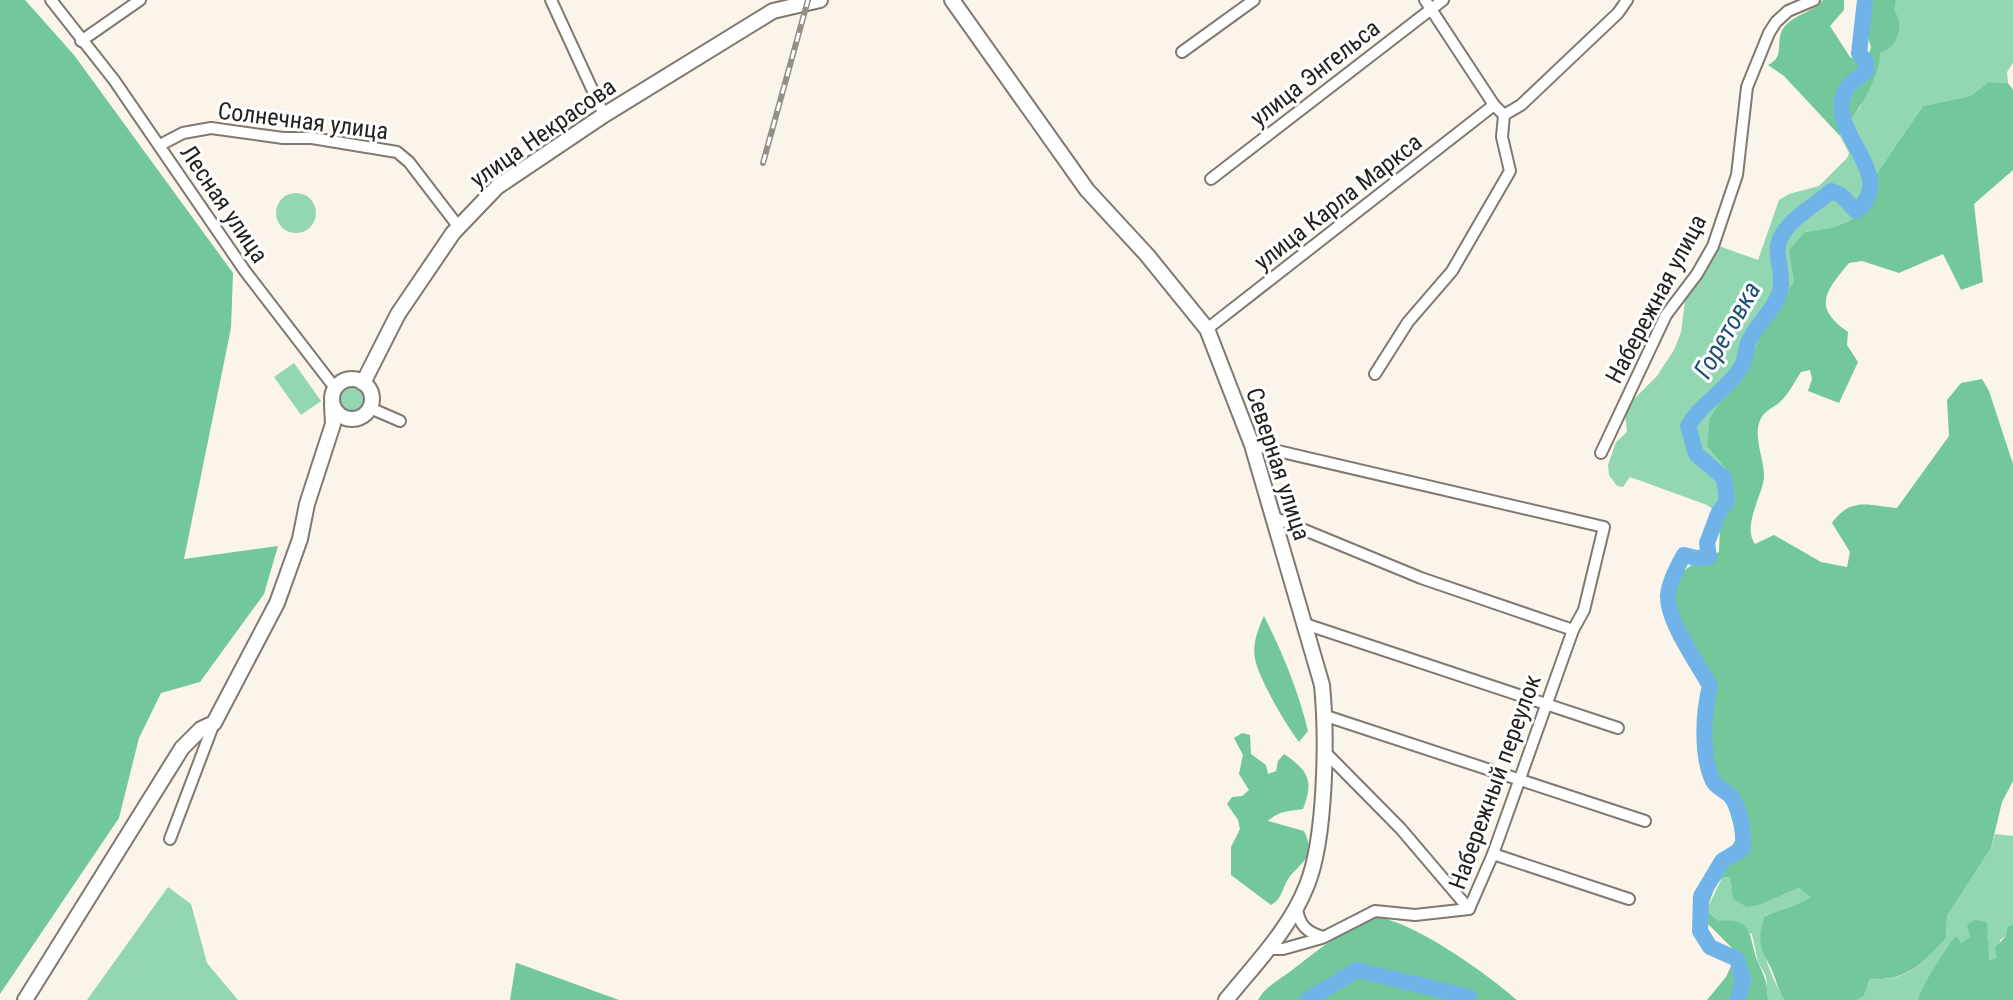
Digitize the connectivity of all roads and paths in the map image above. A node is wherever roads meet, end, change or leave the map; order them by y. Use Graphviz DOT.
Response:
graph roads {
  1 [pos="51,0"];
  2 [pos="140,0"];
  3 [pos="551,0"];
  4 [pos="820,0"];
  5 [pos="952,0"];
  6 [pos="1254,0"];
  7 [pos="1443,0"];
  8 [pos="1627,0"];
  9 [pos="1781,0"];
  10 [pos="1814,0"];
  11 [pos="1429,4"];
  12 [pos="1788,11"];
  13 [pos="81,41"];
  14 [pos="1182,52"];
  15 [pos="1494,105"];
  16 [pos="604,115"];
  17 [pos="1504,115"];
  18 [pos="160,145"];
  19 [pos="1211,179"];
  20 [pos="458,226"];
  21 [pos="1207,329"];
  22 [pos="1375,374"];
  23 [pos="363,383"];
  24 [pos="335,388"];
  25 [pos="332,405"];
  26 [pos="370,408"];
  27 [pos="350,419"];
  28 [pos="400,421"];
  29 [pos="327,442"];
  30 [pos="1252,445"];
  31 [pos="1601,453"];
  32 [pos="1273,517"];
  33 [pos="1305,624"];
  34 [pos="1573,630"];
  35 [pos="1544,704"];
  36 [pos="1326,716"];
  37 [pos="214,723"];
  38 [pos="1618,728"];
  39 [pos="1325,752"];
  40 [pos="1520,780"];
  41 [pos="1645,821"];
  42 [pos="170,839"];
  43 [pos="1493,854"];
  44 [pos="1629,899"];
  45 [pos="1297,906"];
  46 [pos="1469,909"];
  47 [pos="1324,937"];
  48 [pos="1269,949"];
  49 [pos="25,1000"];
  50 [pos="1226,1000"];
  1 -- 13 [label="street, Лесная улица"];
  2 -- 13 [label="street"];
  3 -- 16 [label="street"];
  4 -- 16 [label="street, улица Некрасова"];
  5 -- 21 [label="street, Северная улица"];
  6 -- 14 [label="street"];
  7 -- 11 [label="street, улица Энгельса"];
  8 -- 17 [label="street"];
  9 -- 12 [label="street"];
  10 -- 12 [label="street"];
  11 -- 15 [label="street"];
  11 -- 19 [label="street, улица Энгельса"];
  12 -- 31 [label="street, Набережная улица"];
  13 -- 18 [label="street, Лесная улица"];
  15 -- 17 [label="street"];
  15 -- 21 [label="street, улица Карла Маркса"];
  16 -- 20 [label="street, улица Некрасова"];
  17 -- 22 [label="street"];
  18 -- 20 [label="street, Солнечная улица"];
  18 -- 24 [label="street, Лесная улица"];
  20 -- 23 [label="street, улица Некрасова"];
  21 -- 30 [label="street, Северная улица"];
  23 -- 24 [label="street"];
  23 -- 26 [label="street"];
  24 -- 25 [label="street"];
  25 -- 27 [label="street"];
  25 -- 29 [label="street"];
  26 -- 27 [label="street"];
  26 -- 28 [label="street"];
  27 -- 29 [label="street"];
  29 -- 37 [label="street"];
  30 -- 32 [label="street, Северная улица"];
  30 -- 34 [label="street, Набережный переулок"];
  32 -- 33 [label="street, Северная улица"];
  32 -- 34 [label="street"];
  33 -- 35 [label="street"];
  33 -- 36 [label="street, Северная улица"];
  34 -- 35 [label="street, Набережный переулок"];
  35 -- 38 [label="street"];
  35 -- 40 [label="street, Набережный переулок"];
  36 -- 39 [label="street, Северная улица"];
  36 -- 40 [label="street"];
  37 -- 42 [label="street"];
  37 -- 49 [label="street"];
  39 -- 45 [label="street, Северная улица"];
  39 -- 46 [label="street"];
  40 -- 41 [label="street"];
  40 -- 43 [label="street, Набережный переулок"];
  43 -- 44 [label="street"];
  43 -- 46 [label="street, Набережный переулок"];
  45 -- 47 [label="street"];
  45 -- 48 [label="street, Северная улица"];
  46 -- 47 [label="street, Набережный переулок"];
  47 -- 48 [label="street, Набережный переулок"];
  48 -- 50 [label="street, Северная улица"];
}
